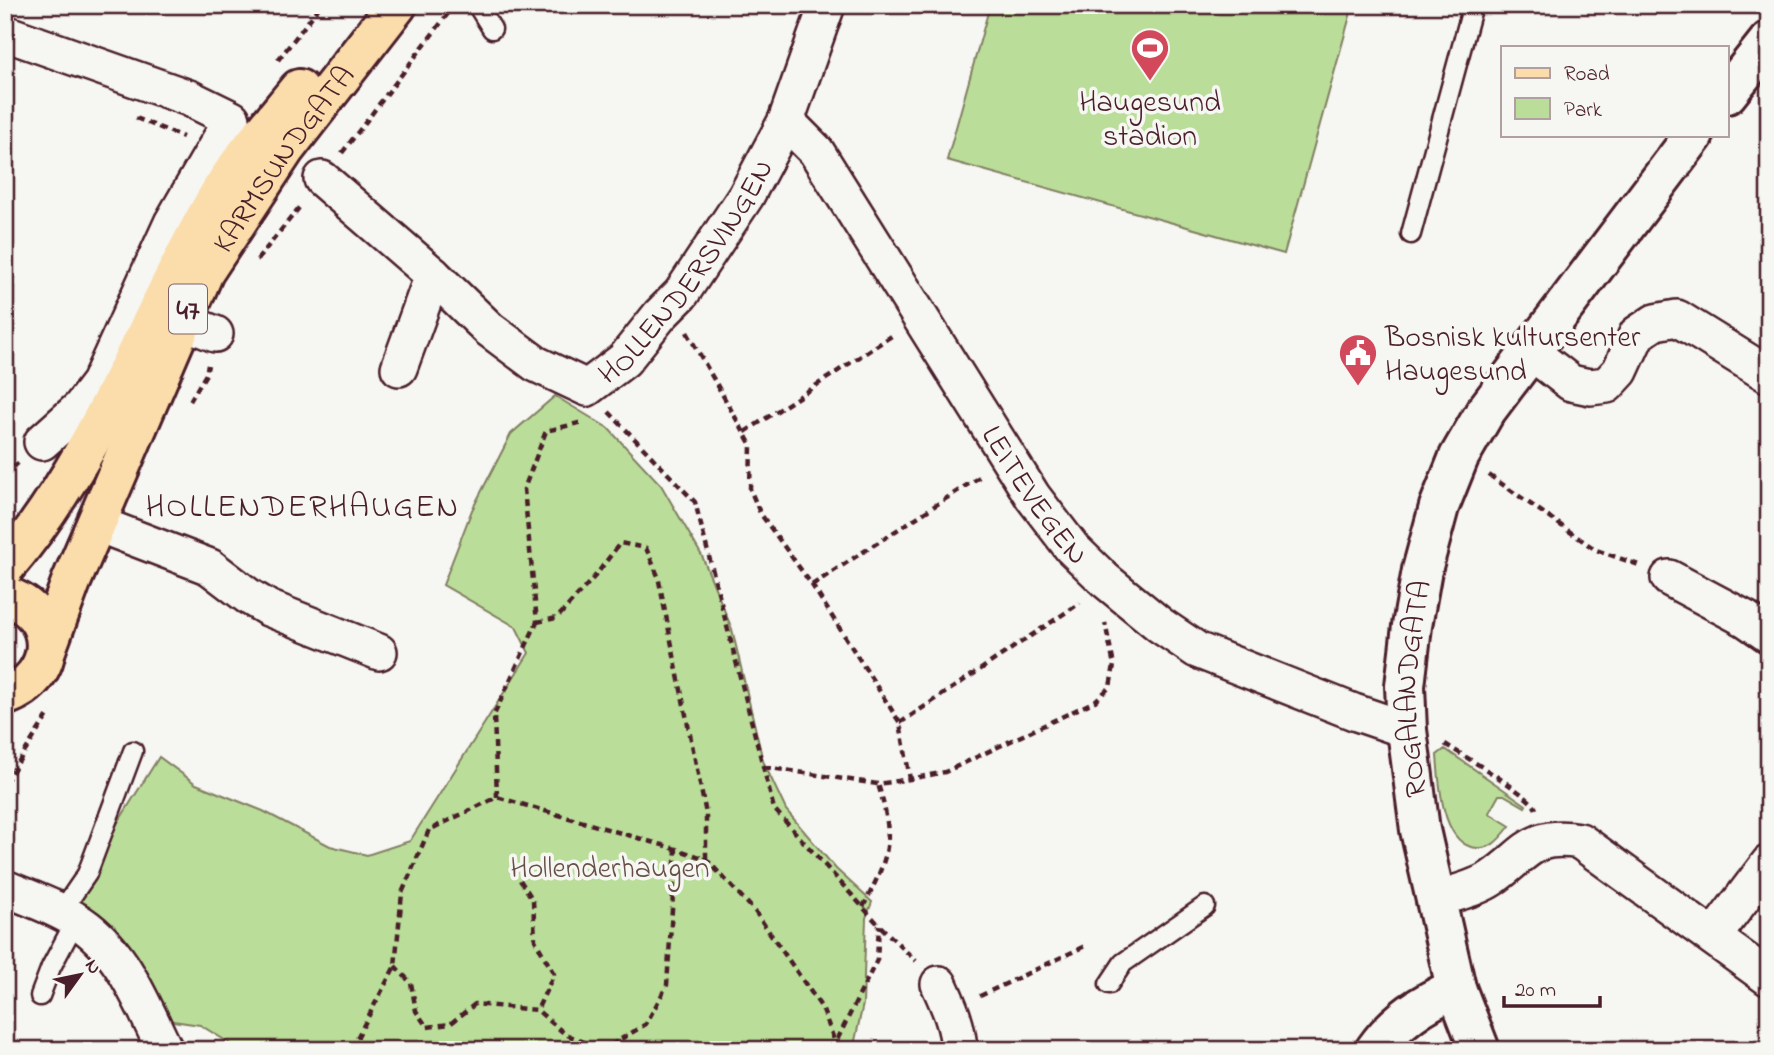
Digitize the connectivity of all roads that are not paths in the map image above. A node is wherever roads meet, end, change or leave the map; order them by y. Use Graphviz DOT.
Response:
graph roads {
  1 [pos="365,5"];
  2 [pos="397,5"];
  3 [pos="477,5"];
  4 [pos="827,5"];
  5 [pos="1473,5"];
  6 [pos="492,29"];
  7 [pos="5,33"];
  8 [pos="1769,41"];
  9 [pos="1728,93"];
  10 [pos="786,121"];
  11 [pos="1693,136"];
  12 [pos="322,179"];
  13 [pos="1411,234"];
  14 [pos="433,275"];
  15 [pos="185,322"];
  16 [pos="1531,352"];
  17 [pos="399,368"];
  18 [pos="1769,375"];
  19 [pos="43,442"];
  20 [pos="116,531"];
  21 [pos="5,567"];
  22 [pos="1669,579"];
  23 [pos="5,596"];
  24 [pos="1769,635"];
  25 [pos="379,652"];
  26 [pos="29,675"];
  27 [pos="5,724"];
  28 [pos="1423,735"];
  29 [pos="134,751"];
  30 [pos="1769,863"];
  31 [pos="5,888"];
  32 [pos="1435,900"];
  33 [pos="1205,906"];
  34 [pos="69,916"];
  35 [pos="1713,937"];
  36 [pos="1769,978"];
  37 [pos="1110,984"];
  38 [pos="1456,988"];
  39 [pos="40,996"];
  40 [pos="945,997"];
  41 [pos="165,1050"];
  42 [pos="959,1050"];
  43 [pos="1376,1050"];
  44 [pos="1480,1050"];
  1 -- 15 [label="main road, KARMSUNDGATA / 47"];
  2 -- 15 [label="main road, KARMSUNDGATA / 47"];
  3 -- 6 [label="lane"];
  4 -- 10 [label="street, HOLLENDERSVINGEN"];
  5 -- 13 [label="lane"];
  7 -- 19 [label="street, KARMSUNDGATA"];
  8 -- 9 [label="street"];
  10 -- 14 [label="street, HOLLENDERSVINGEN"];
  10 -- 28 [label="street, LEITEVEGEN"];
  11 -- 16 [label="street, ROGALANDGATA"];
  12 -- 14 [label="street, HOLLENDERSVINGEN"];
  14 -- 17 [label="street"];
  15 -- 21 [label="main road, KARMSUNDGATA / 47"];
  15 -- 26 [label="main road, KARMSUNDGATA / 47"];
  16 -- 18 [label="street"];
  16 -- 28 [label="street, ROGALANDGATA"];
  20 -- 25 [label="street"];
  22 -- 24 [label="street"];
  23 -- 26 [label="main road"];
  26 -- 27 [label="main road, KARMSUNDGATA / 47"];
  28 -- 32 [label="street, ROGALANDGATA"];
  29 -- 34 [label="lane"];
  30 -- 35 [label="street"];
  31 -- 34 [label="street"];
  32 -- 35 [label="street"];
  32 -- 38 [label="street, ROGALANDGATA"];
  33 -- 37 [label="lane"];
  34 -- 39 [label="lane"];
  34 -- 41 [label="street"];
  35 -- 36 [label="street"];
  38 -- 43 [label="street"];
  38 -- 44 [label="street, ROGALANDGATA"];
  40 -- 42 [label="street"];
}
